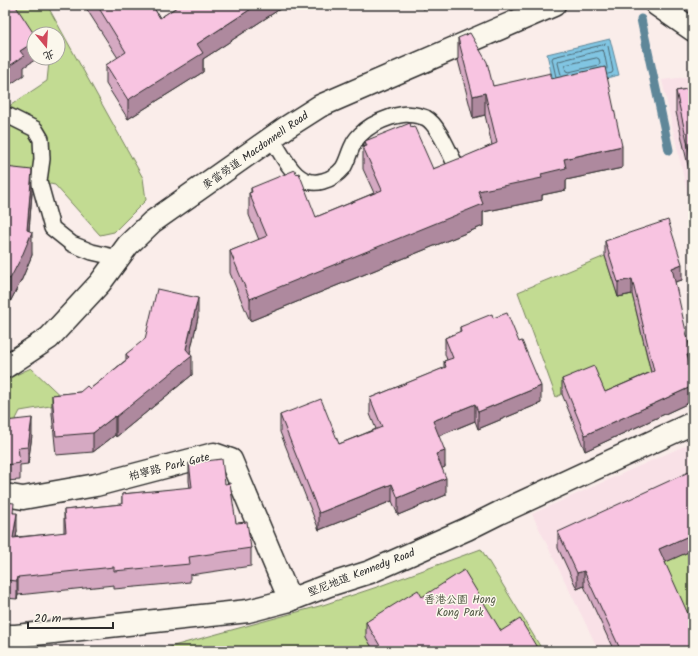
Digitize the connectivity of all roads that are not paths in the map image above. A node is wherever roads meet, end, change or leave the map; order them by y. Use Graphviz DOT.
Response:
graph roads {
  1 [pos="554,5"];
  2 [pos="657,5"];
  3 [pos="693,30"];
  4 [pos="5,118"];
  5 [pos="272,139"];
  6 [pos="459,172"];
  7 [pos="118,258"];
  8 [pos="5,367"];
  9 [pos="693,423"];
  10 [pos="5,495"];
  11 [pos="290,600"];
  12 [pos="5,636"];
  1 -- 5 [label="street, 麥當勞道 Macdonnell Road"];
  2 -- 3 [label="street"];
  4 -- 7 [label="lane"];
  5 -- 6 [label="lane"];
  5 -- 7 [label="street, 麥當勞道 Macdonnell Road"];
  7 -- 8 [label="street, 麥當勞道 Macdonnell Road"];
  9 -- 11 [label="street, 堅尼地道 Kennedy Road"];
  10 -- 11 [label="street, 柏寧路 Park Gate"];
  11 -- 12 [label="street, 堅尼地道 Kennedy Road"];
}
